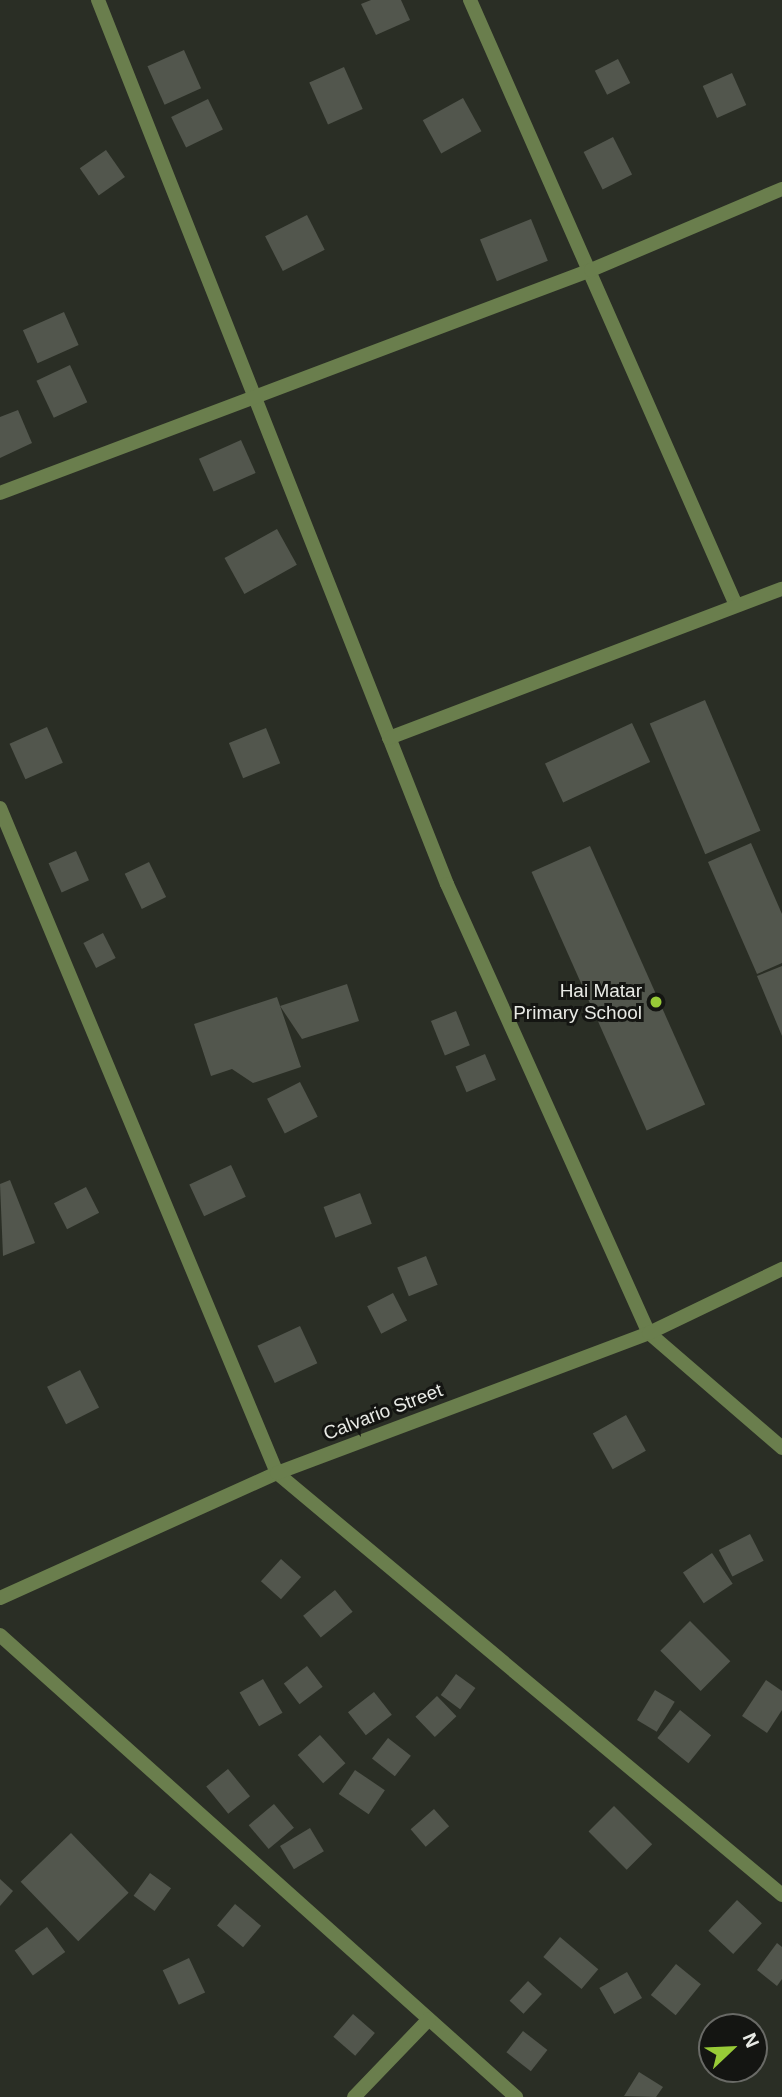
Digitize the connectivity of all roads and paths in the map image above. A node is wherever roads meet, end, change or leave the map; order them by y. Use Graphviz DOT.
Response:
graph roads {
  1 [pos="98,0"];
  2 [pos="470,0"];
  3 [pos="782,189"];
  4 [pos="591,270"];
  5 [pos="255,400"];
  6 [pos="0,493"];
  7 [pos="782,589"];
  8 [pos="736,605"];
  9 [pos="389,738"];
  10 [pos="0,808"];
  11 [pos="782,1269"];
  12 [pos="649,1333"];
  13 [pos="782,1448"];
  14 [pos="277,1473"];
  15 [pos="0,1598"];
  16 [pos="0,1635"];
  17 [pos="782,1895"];
  18 [pos="429,2019"];
  19 [pos="354,2097"];
  20 [pos="516,2097"];
  1 -- 5 [label="street"];
  2 -- 4 [label="street"];
  3 -- 4 [label="street"];
  4 -- 5 [label="street"];
  4 -- 8 [label="street"];
  5 -- 6 [label="street"];
  5 -- 9 [label="street"];
  7 -- 8 [label="street"];
  8 -- 9 [label="street"];
  9 -- 12 [label="street"];
  10 -- 14 [label="street"];
  11 -- 12 [label="street, Calvario Street"];
  12 -- 13 [label="street"];
  12 -- 14 [label="street, Calvario Street"];
  14 -- 15 [label="street, Calvario Street"];
  14 -- 17 [label="street"];
  16 -- 18 [label="street"];
  18 -- 19 [label="street"];
  18 -- 20 [label="street"];
}
